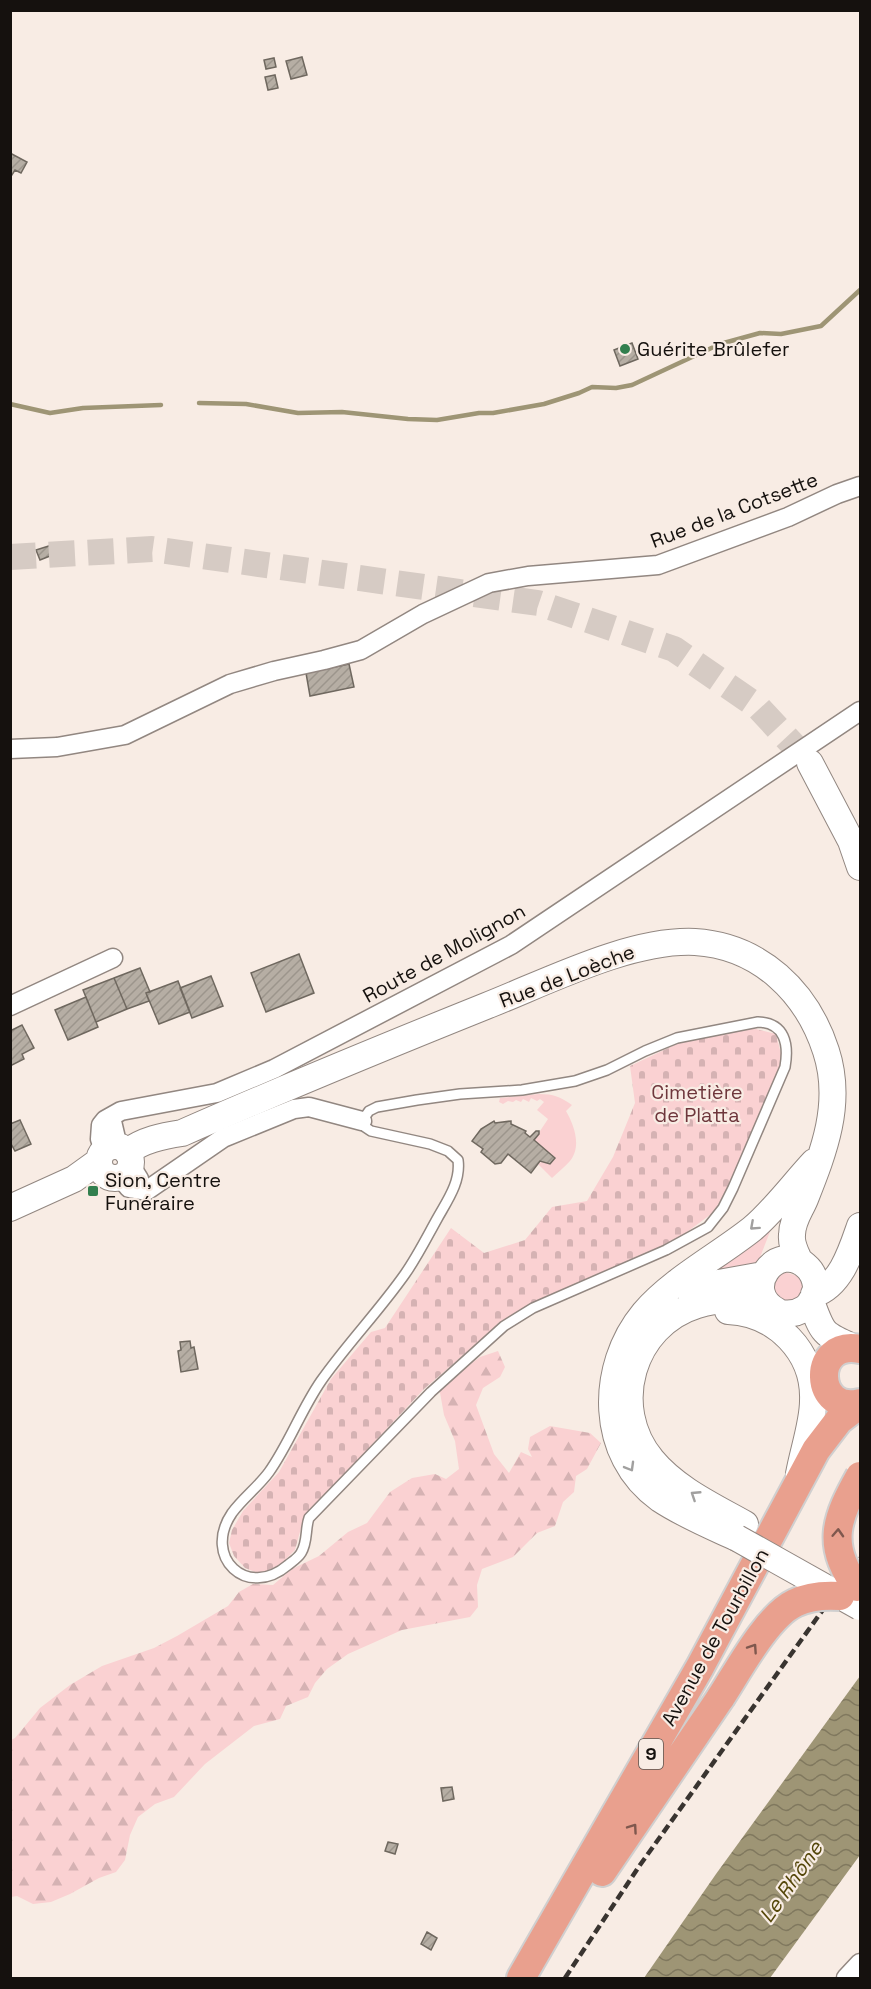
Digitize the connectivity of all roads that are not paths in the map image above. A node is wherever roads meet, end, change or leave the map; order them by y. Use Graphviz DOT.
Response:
graph roads {
  1 [pos="861,486"];
  2 [pos="861,711"];
  3 [pos="10,748"];
  4 [pos="810,763"];
  5 [pos="861,867"];
  6 [pos="113,958"];
  7 [pos="10,1006"];
  8 [pos="362,1120"];
  9 [pos="822,1153"];
  10 [pos="119,1164"];
  11 [pos="811,1183"];
  12 [pos="10,1208"];
  13 [pos="861,1225"];
  14 [pos="803,1263"];
  15 [pos="765,1273"];
  16 [pos="813,1298"];
  17 [pos="773,1307"];
  18 [pos="644,1314"];
  19 [pos="854,1345"];
  20 [pos="644,1346"];
  21 [pos="824,1379"];
  22 [pos="861,1403"];
  23 [pos="816,1450"];
  24 [pos="861,1476"];
  25 [pos="797,1488"];
  26 [pos="741,1531"];
  27 [pos="855,1595"];
  28 [pos="861,1963"];
  29 [pos="521,1978"];
  30 [pos="526,1978"];
  31 [pos="846,1978"];
  1 -- 3 [label="street, Rue de la Cotsette"];
  2 -- 10 [label="street, Route de Molignon"];
  4 -- 5 [label="street"];
  6 -- 7 [label="street"];
  8 -- 8 [label="lane"];
  8 -- 10 [label="street"];
  9 -- 10 [label="street, Rue de Loèche"];
  9 -- 11 [label="street, Rue de Loèche"];
  9 -- 18 [label="street, one-way"];
  10 -- 12 [label="street, Rue de Loèche"];
  11 -- 14 [label="street, Rue de Loèche"];
  11 -- 15 [label="street, Rue de Loèche"];
  13 -- 14 [label="street"];
  13 -- 16 [label="street"];
  14 -- 15 [label="street"];
  14 -- 16 [label="street"];
  15 -- 17 [label="street"];
  15 -- 18 [label="street"];
  16 -- 17 [label="street"];
  16 -- 19 [label="street"];
  17 -- 20 [label="street"];
  17 -- 21 [label="street"];
  18 -- 26 [label="street, one-way"];
  19 -- 21 [label="main road"];
  20 -- 25 [label="street"];
  26 -- 20 [label="street, one-way"];
  21 -- 22 [label="main road"];
  21 -- 23 [label="main road, Avenue de Tourbillon / 9"];
  22 -- 23 [label="main road, Avenue de Tourbillon / 9"];
  23 -- 25 [label="main road, Avenue de Tourbillon / 9"];
  27 -- 24 [label="main road, one-way, bridge"];
  25 -- 29 [label="main road, Avenue de Tourbillon / 9"];
  26 -- 27 [label="street, bridge"];
  30 -- 27 [label="main road, one-way, bridge"];
  28 -- 31 [label="street"];
}
